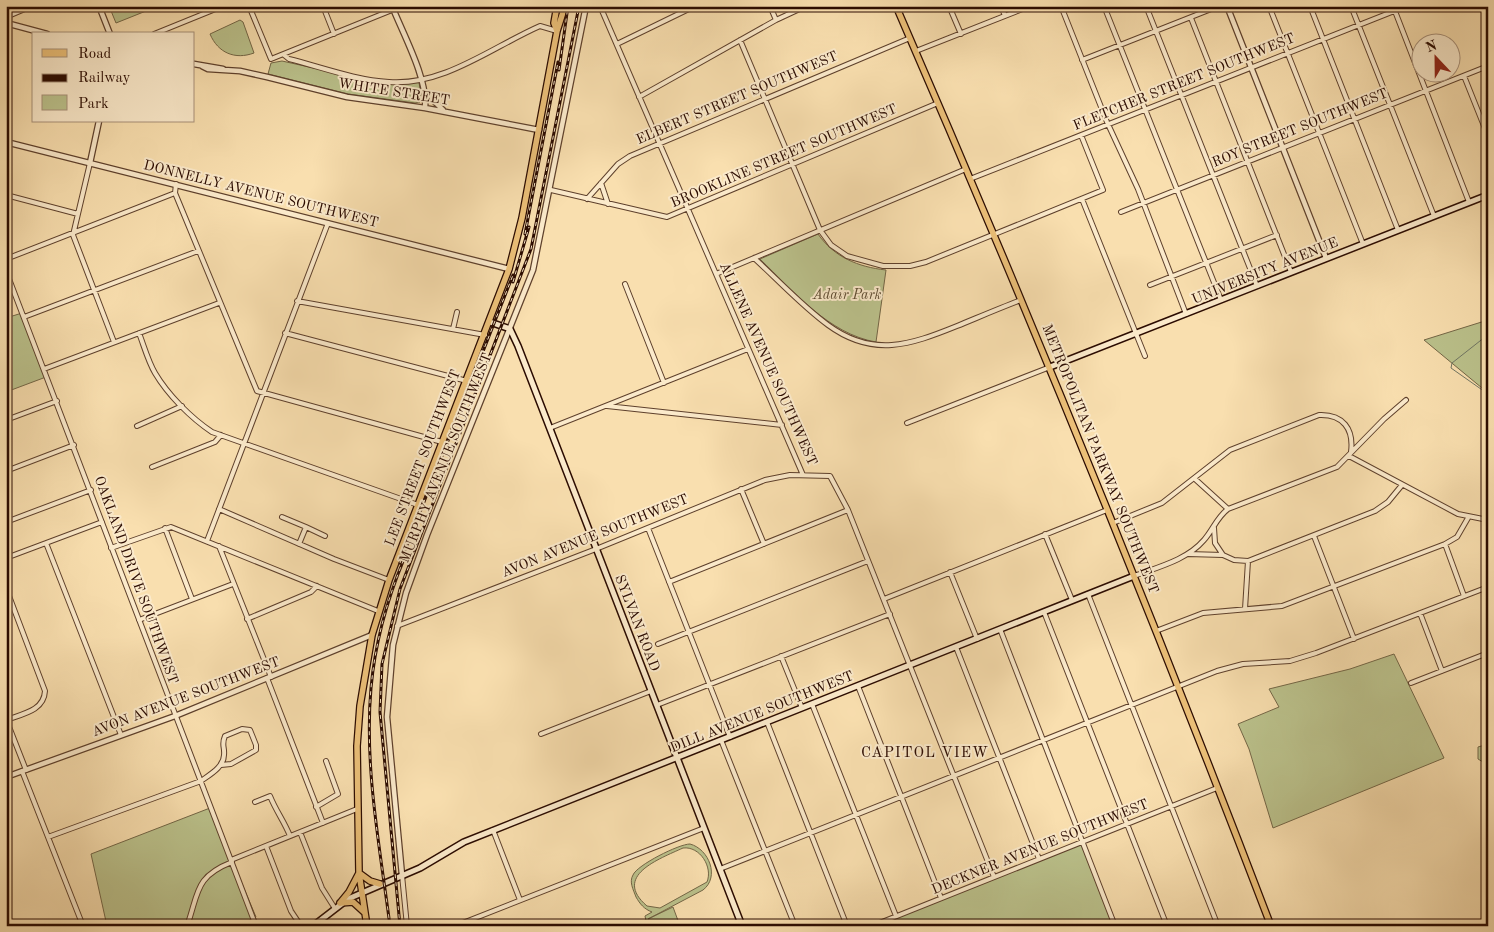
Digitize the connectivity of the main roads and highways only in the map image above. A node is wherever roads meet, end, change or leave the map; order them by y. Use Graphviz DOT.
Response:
graph roads {
  1 [pos="557,6"];
  2 [pos="565,6"];
  3 [pos="896,6"];
  4 [pos="557,31"];
  5 [pos="1488,195"];
  6 [pos="490,322"];
  7 [pos="1050,367"];
  8 [pos="1134,576"];
  9 [pos="677,758"];
  10 [pos="359,872"];
  11 [pos="380,884"];
  12 [pos="362,892"];
  13 [pos="340,903"];
  14 [pos="366,917"];
  15 [pos="313,926"];
  16 [pos="367,926"];
  17 [pos="742,926"];
  18 [pos="1271,926"];
  1 -- 4 [label="main road"];
  2 -- 4 [label="main road, LEE STREET SOUTHWEST"];
  3 -- 7 [label="main road, METROPOLITAN PARKWAY SOUTHWEST"];
  4 -- 6 [label="main road, LEE STREET SOUTHWEST"];
  5 -- 7 [label="main road, UNIVERSITY AVENUE"];
  6 -- 9 [label="main road, SYLVAN ROAD"];
  6 -- 10 [label="main road, LEE STREET SOUTHWEST"];
  7 -- 8 [label="main road, METROPOLITAN PARKWAY SOUTHWEST"];
  8 -- 9 [label="main road, DILL AVENUE SOUTHWEST"];
  8 -- 18 [label="main road, METROPOLITAN PARKWAY SOUTHWEST"];
  9 -- 11 [label="main road, DILL AVENUE SOUTHWEST"];
  9 -- 17 [label="main road, SYLVAN ROAD"];
  10 -- 11 [label="main road"];
  10 -- 12 [label="main road, LEE STREET SOUTHWEST"];
  10 -- 13 [label="main road"];
  11 -- 12 [label="main road, DILL AVENUE SOUTHWEST"];
  12 -- 13 [label="main road, DILL AVENUE SOUTHWEST"];
  12 -- 14 [label="main road, LEE STREET SOUTHWEST"];
  13 -- 14 [label="main road"];
  13 -- 15 [label="main road, DILL AVENUE SOUTHWEST"];
  14 -- 16 [label="main road, LEE STREET SOUTHWEST"];
}
